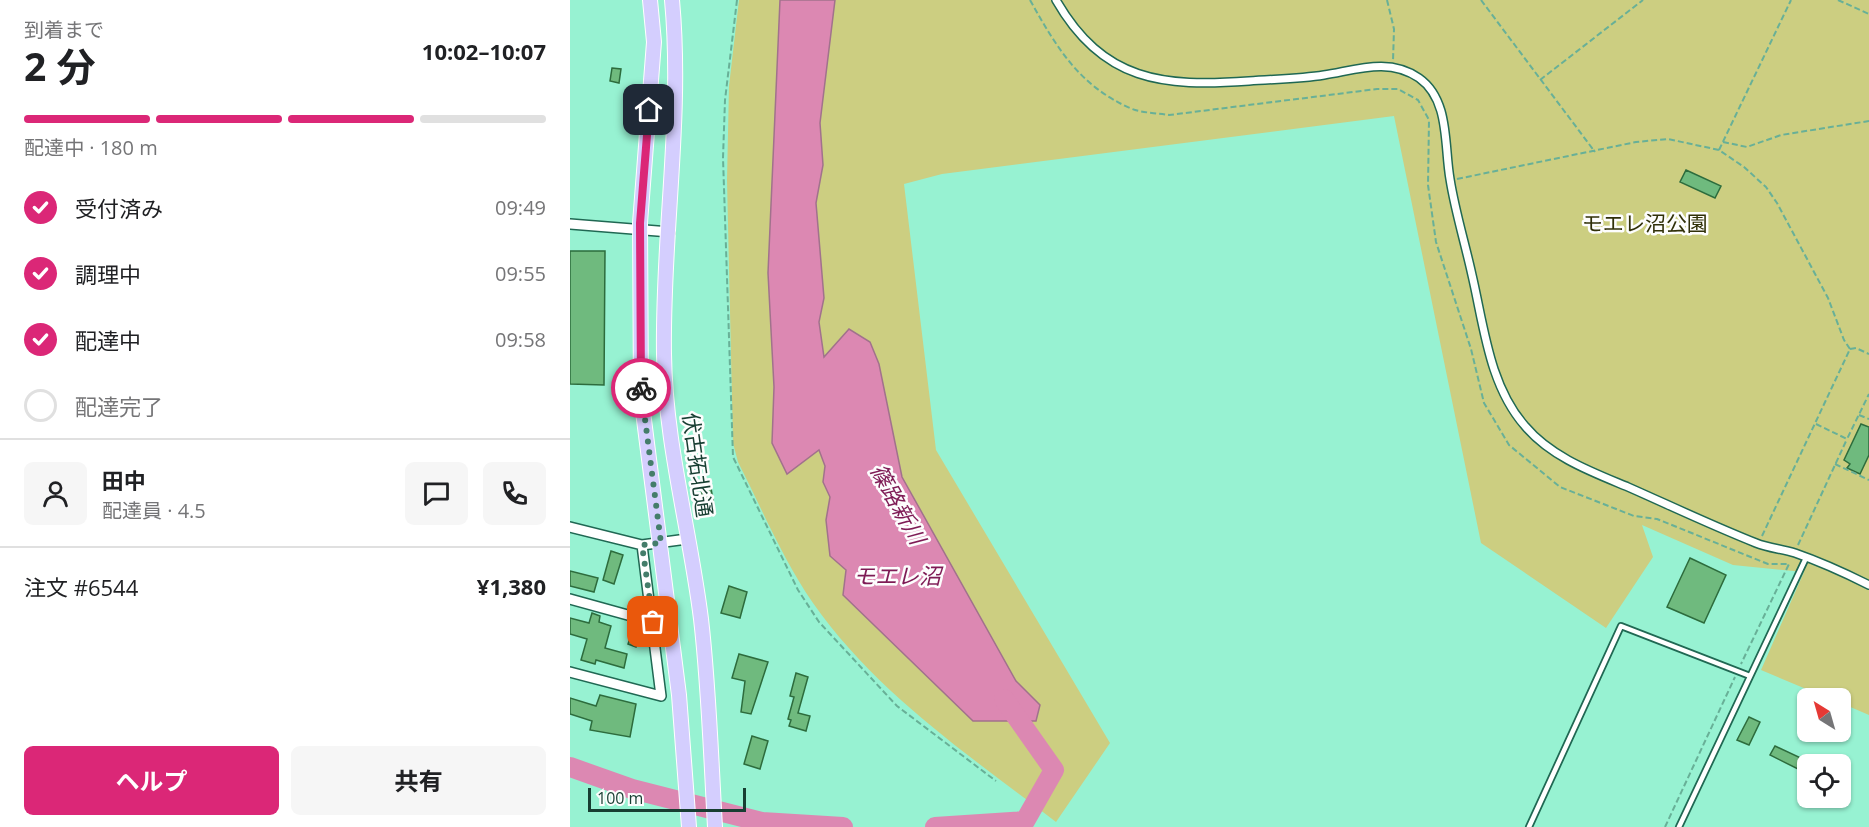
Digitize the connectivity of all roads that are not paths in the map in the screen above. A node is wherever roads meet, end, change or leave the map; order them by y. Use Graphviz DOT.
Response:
graph roads {
  1 [pos="650,0"];
  2 [pos="672,0"];
  3 [pos="1056,0"];
  4 [pos="570,224"];
  5 [pos="641,230"];
  6 [pos="669,232"];
  7 [pos="570,527"];
  8 [pos="687,539"];
  9 [pos="661,543"];
  10 [pos="642,545"];
  11 [pos="1806,558"];
  12 [pos="1869,585"];
  13 [pos="570,599"];
  14 [pos="653,622"];
  15 [pos="570,672"];
  16 [pos="1750,676"];
  17 [pos="689,827"];
  18 [pos="715,827"];
  19 [pos="1528,827"];
  20 [pos="1679,827"];
  1 -- 5 [label="main road"];
  2 -- 6 [label="main road, 伏古拓北通"];
  3 -- 11 [label="street"];
  4 -- 5 [label="street"];
  5 -- 6 [label="street"];
  5 -- 9 [label="main road"];
  6 -- 8 [label="main road, 伏古拓北通"];
  7 -- 10 [label="street"];
  8 -- 9 [label="street"];
  8 -- 18 [label="main road, 伏古拓北通"];
  9 -- 10 [label="street"];
  9 -- 17 [label="main road"];
  10 -- 14 [label="street"];
  11 -- 12 [label="street"];
  11 -- 16 [label="lane"];
  13 -- 14 [label="street"];
  14 -- 15 [label="street"];
  16 -- 19 [label="lane"];
  16 -- 20 [label="lane"];
}
